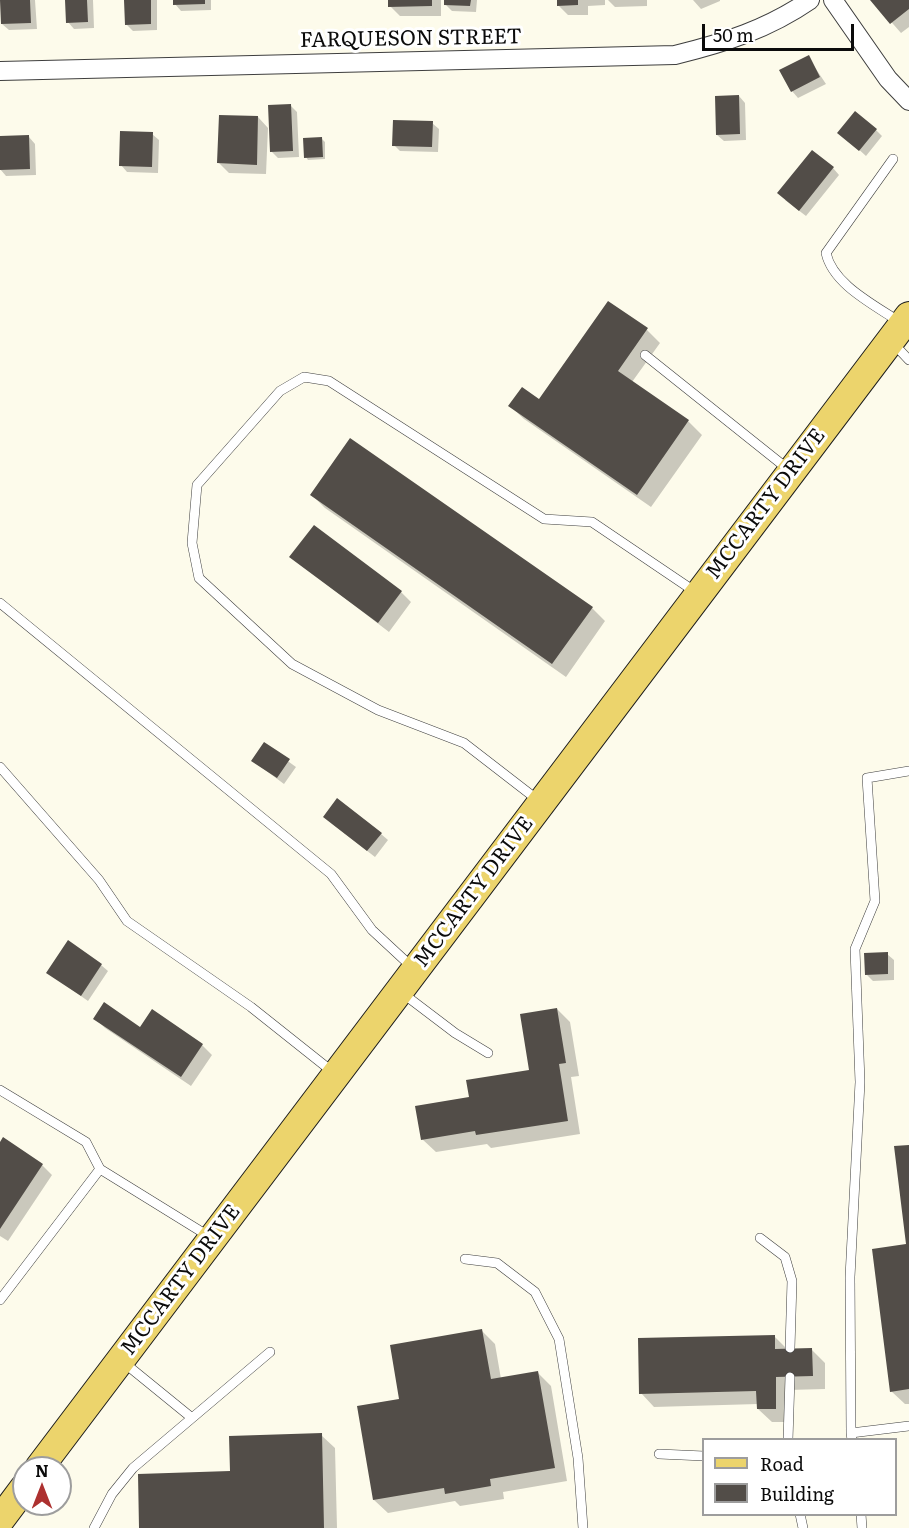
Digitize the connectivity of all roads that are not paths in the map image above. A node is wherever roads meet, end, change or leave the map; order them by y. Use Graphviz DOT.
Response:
graph roads {
  1 [pos="810,0"];
  2 [pos="833,0"];
  3 [pos="0,70"];
  4 [pos="909,101"];
  5 [pos="893,159"];
  6 [pos="903,335"];
  7 [pos="645,355"];
  8 [pos="791,471"];
  9 [pos="698,594"];
  10 [pos="0,603"];
  11 [pos="0,767"];
  12 [pos="909,771"];
  13 [pos="541,802"];
  14 [pos="407,980"];
  15 [pos="488,1053"];
  16 [pos="336,1074"];
  17 [pos="0,1090"];
  18 [pos="100,1169"];
  19 [pos="212,1238"];
  20 [pos="760,1238"];
  21 [pos="465,1259"];
  22 [pos="0,1300"];
  23 [pos="790,1348"];
  24 [pos="270,1352"];
  25 [pos="121,1360"];
  26 [pos="790,1377"];
  27 [pos="192,1418"];
  28 [pos="909,1426"];
  29 [pos="852,1436"];
  30 [pos="788,1438"];
  31 [pos="659,1454"];
  32 [pos="48,1456"];
  33 [pos="702,1456"];
  34 [pos="12,1504"];
  35 [pos="0,1520"];
  36 [pos="94,1528"];
  37 [pos="583,1528"];
  1 -- 3 [label="street, FARQUESON STREET"];
  2 -- 4 [label="street"];
  5 -- 6 [label="lane"];
  6 -- 8 [label="main road, MCCARTY DRIVE"];
  7 -- 8 [label="lane"];
  8 -- 9 [label="main road, MCCARTY DRIVE"];
  9 -- 13 [label="main road, MCCARTY DRIVE"];
  9 -- 13 [label="lane"];
  10 -- 14 [label="lane"];
  11 -- 16 [label="lane"];
  12 -- 29 [label="lane"];
  13 -- 14 [label="main road, MCCARTY DRIVE"];
  14 -- 15 [label="lane"];
  14 -- 16 [label="main road, MCCARTY DRIVE"];
  16 -- 19 [label="main road, MCCARTY DRIVE"];
  17 -- 18 [label="lane"];
  18 -- 19 [label="lane"];
  18 -- 22 [label="lane"];
  19 -- 25 [label="main road, MCCARTY DRIVE"];
  20 -- 23 [label="lane"];
  21 -- 37 [label="lane"];
  24 -- 27 [label="lane"];
  25 -- 27 [label="lane"];
  25 -- 32 [label="main road, MCCARTY DRIVE"];
  26 -- 30 [label="lane"];
  27 -- 36 [label="lane"];
  28 -- 29 [label="lane"];
  31 -- 33 [label="lane"];
  34 -- 35 [label="main road"];
}
